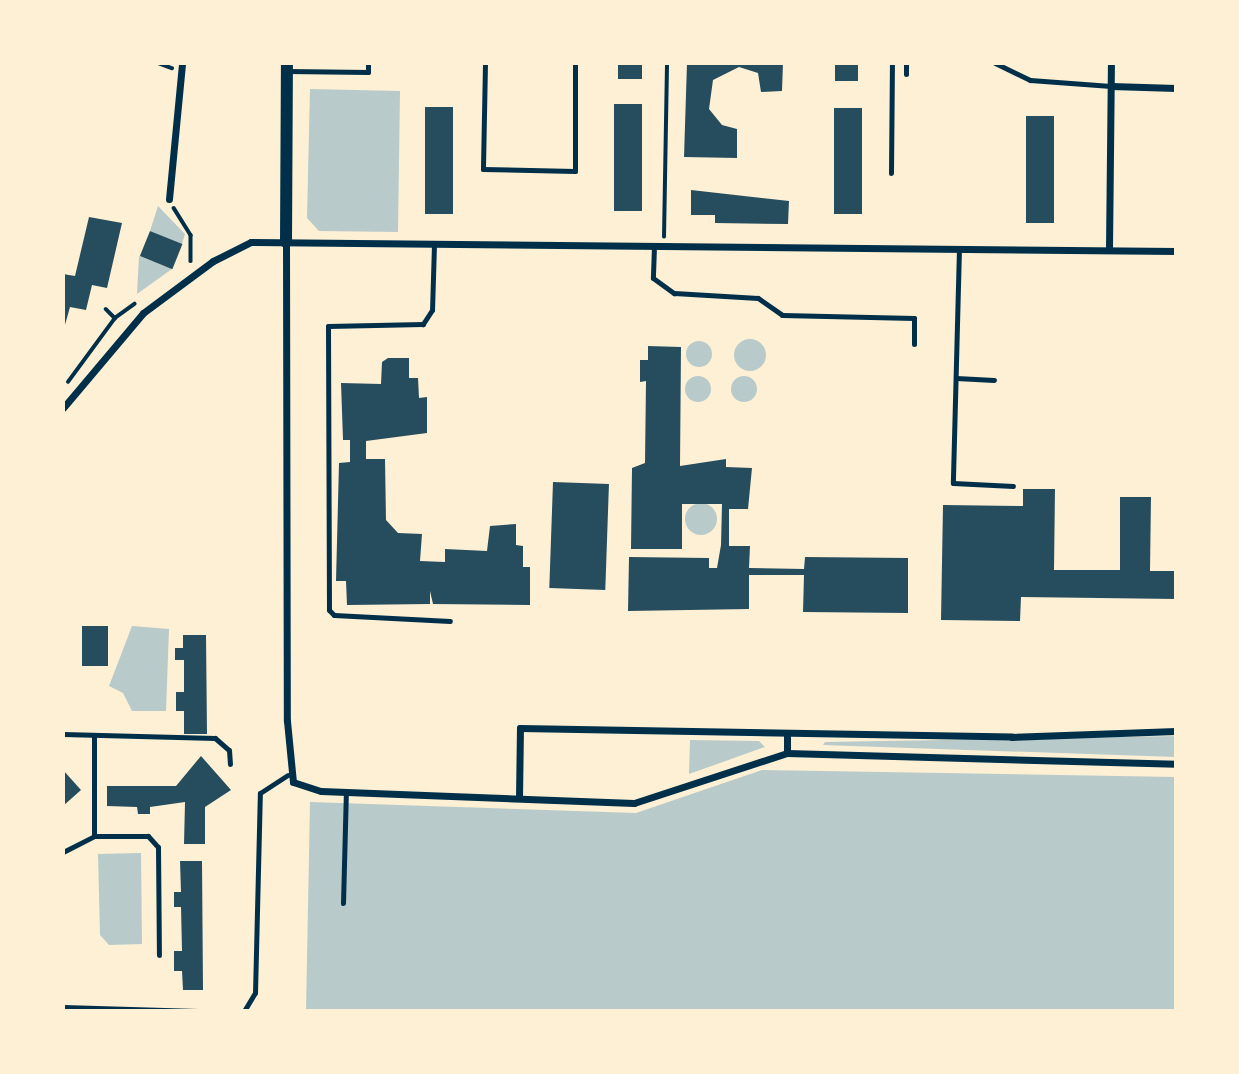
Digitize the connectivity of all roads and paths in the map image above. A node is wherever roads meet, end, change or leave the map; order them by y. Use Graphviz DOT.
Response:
graph roads {
  1 [pos="158,63"];
  2 [pos="368,63"];
  3 [pos="485,63"];
  4 [pos="575,63"];
  5 [pos="667,63"];
  6 [pos="892,63"];
  7 [pos="906,63"];
  8 [pos="995,63"];
  9 [pos="1111,63"];
  10 [pos="180,66"];
  11 [pos="287,67"];
  12 [pos="906,74"];
  13 [pos="1111,86"];
  14 [pos="1176,88"];
  15 [pos="891,173"];
  16 [pos="169,199"];
  17 [pos="286,242"];
  18 [pos="434,244"];
  19 [pos="653,246"];
  20 [pos="664,246"];
  21 [pos="959,248"];
  22 [pos="1109,249"];
  23 [pos="1176,251"];
  24 [pos="181,269"];
  25 [pos="137,302"];
  26 [pos="106,310"];
  27 [pos="115,318"];
  28 [pos="914,344"];
  29 [pos="956,378"];
  30 [pos="994,380"];
  31 [pos="63,390"];
  32 [pos="63,408"];
  33 [pos="1013,486"];
  34 [pos="450,621"];
  35 [pos="1176,731"];
  36 [pos="787,733"];
  37 [pos="63,734"];
  38 [pos="94,735"];
  39 [pos="787,753"];
  40 [pos="230,764"];
  41 [pos="1176,764"];
  42 [pos="288,775"];
  43 [pos="346,791"];
  44 [pos="519,798"];
  45 [pos="94,836"];
  46 [pos="63,852"];
  47 [pos="343,903"];
  48 [pos="159,954"];
  49 [pos="63,1007"];
  50 [pos="198,1011"];
  51 [pos="244,1011"];
  1 -- 10 [label="path"];
  2 -- 11 [label="lane"];
  3 -- 4 [label="lane"];
  5 -- 20 [label="path"];
  6 -- 15 [label="lane"];
  7 -- 12 [label="lane"];
  8 -- 13 [label="lane"];
  9 -- 13 [label="street"];
  10 -- 16 [label="street"];
  11 -- 17 [label="street"];
  13 -- 14 [label="street"];
  13 -- 22 [label="street"];
  16 -- 24 [label="path"];
  17 -- 18 [label="street"];
  17 -- 32 [label="street"];
  17 -- 42 [label="street"];
  18 -- 19 [label="street"];
  18 -- 34 [label="lane"];
  19 -- 20 [label="street"];
  19 -- 28 [label="lane"];
  20 -- 21 [label="street"];
  21 -- 22 [label="street"];
  21 -- 29 [label="lane"];
  22 -- 23 [label="street"];
  25 -- 27 [label="path"];
  26 -- 27 [label="path"];
  27 -- 31 [label="path"];
  29 -- 30 [label="lane"];
  29 -- 33 [label="lane"];
  35 -- 36 [label="street"];
  36 -- 39 [label="street"];
  36 -- 44 [label="street"];
  37 -- 38 [label="lane"];
  38 -- 40 [label="lane"];
  38 -- 45 [label="lane"];
  39 -- 41 [label="street"];
  39 -- 44 [label="street"];
  42 -- 43 [label="street"];
  42 -- 51 [label="lane"];
  43 -- 44 [label="street"];
  43 -- 47 [label="lane"];
  45 -- 46 [label="lane"];
  45 -- 48 [label="lane"];
  49 -- 50 [label="lane"];
}
